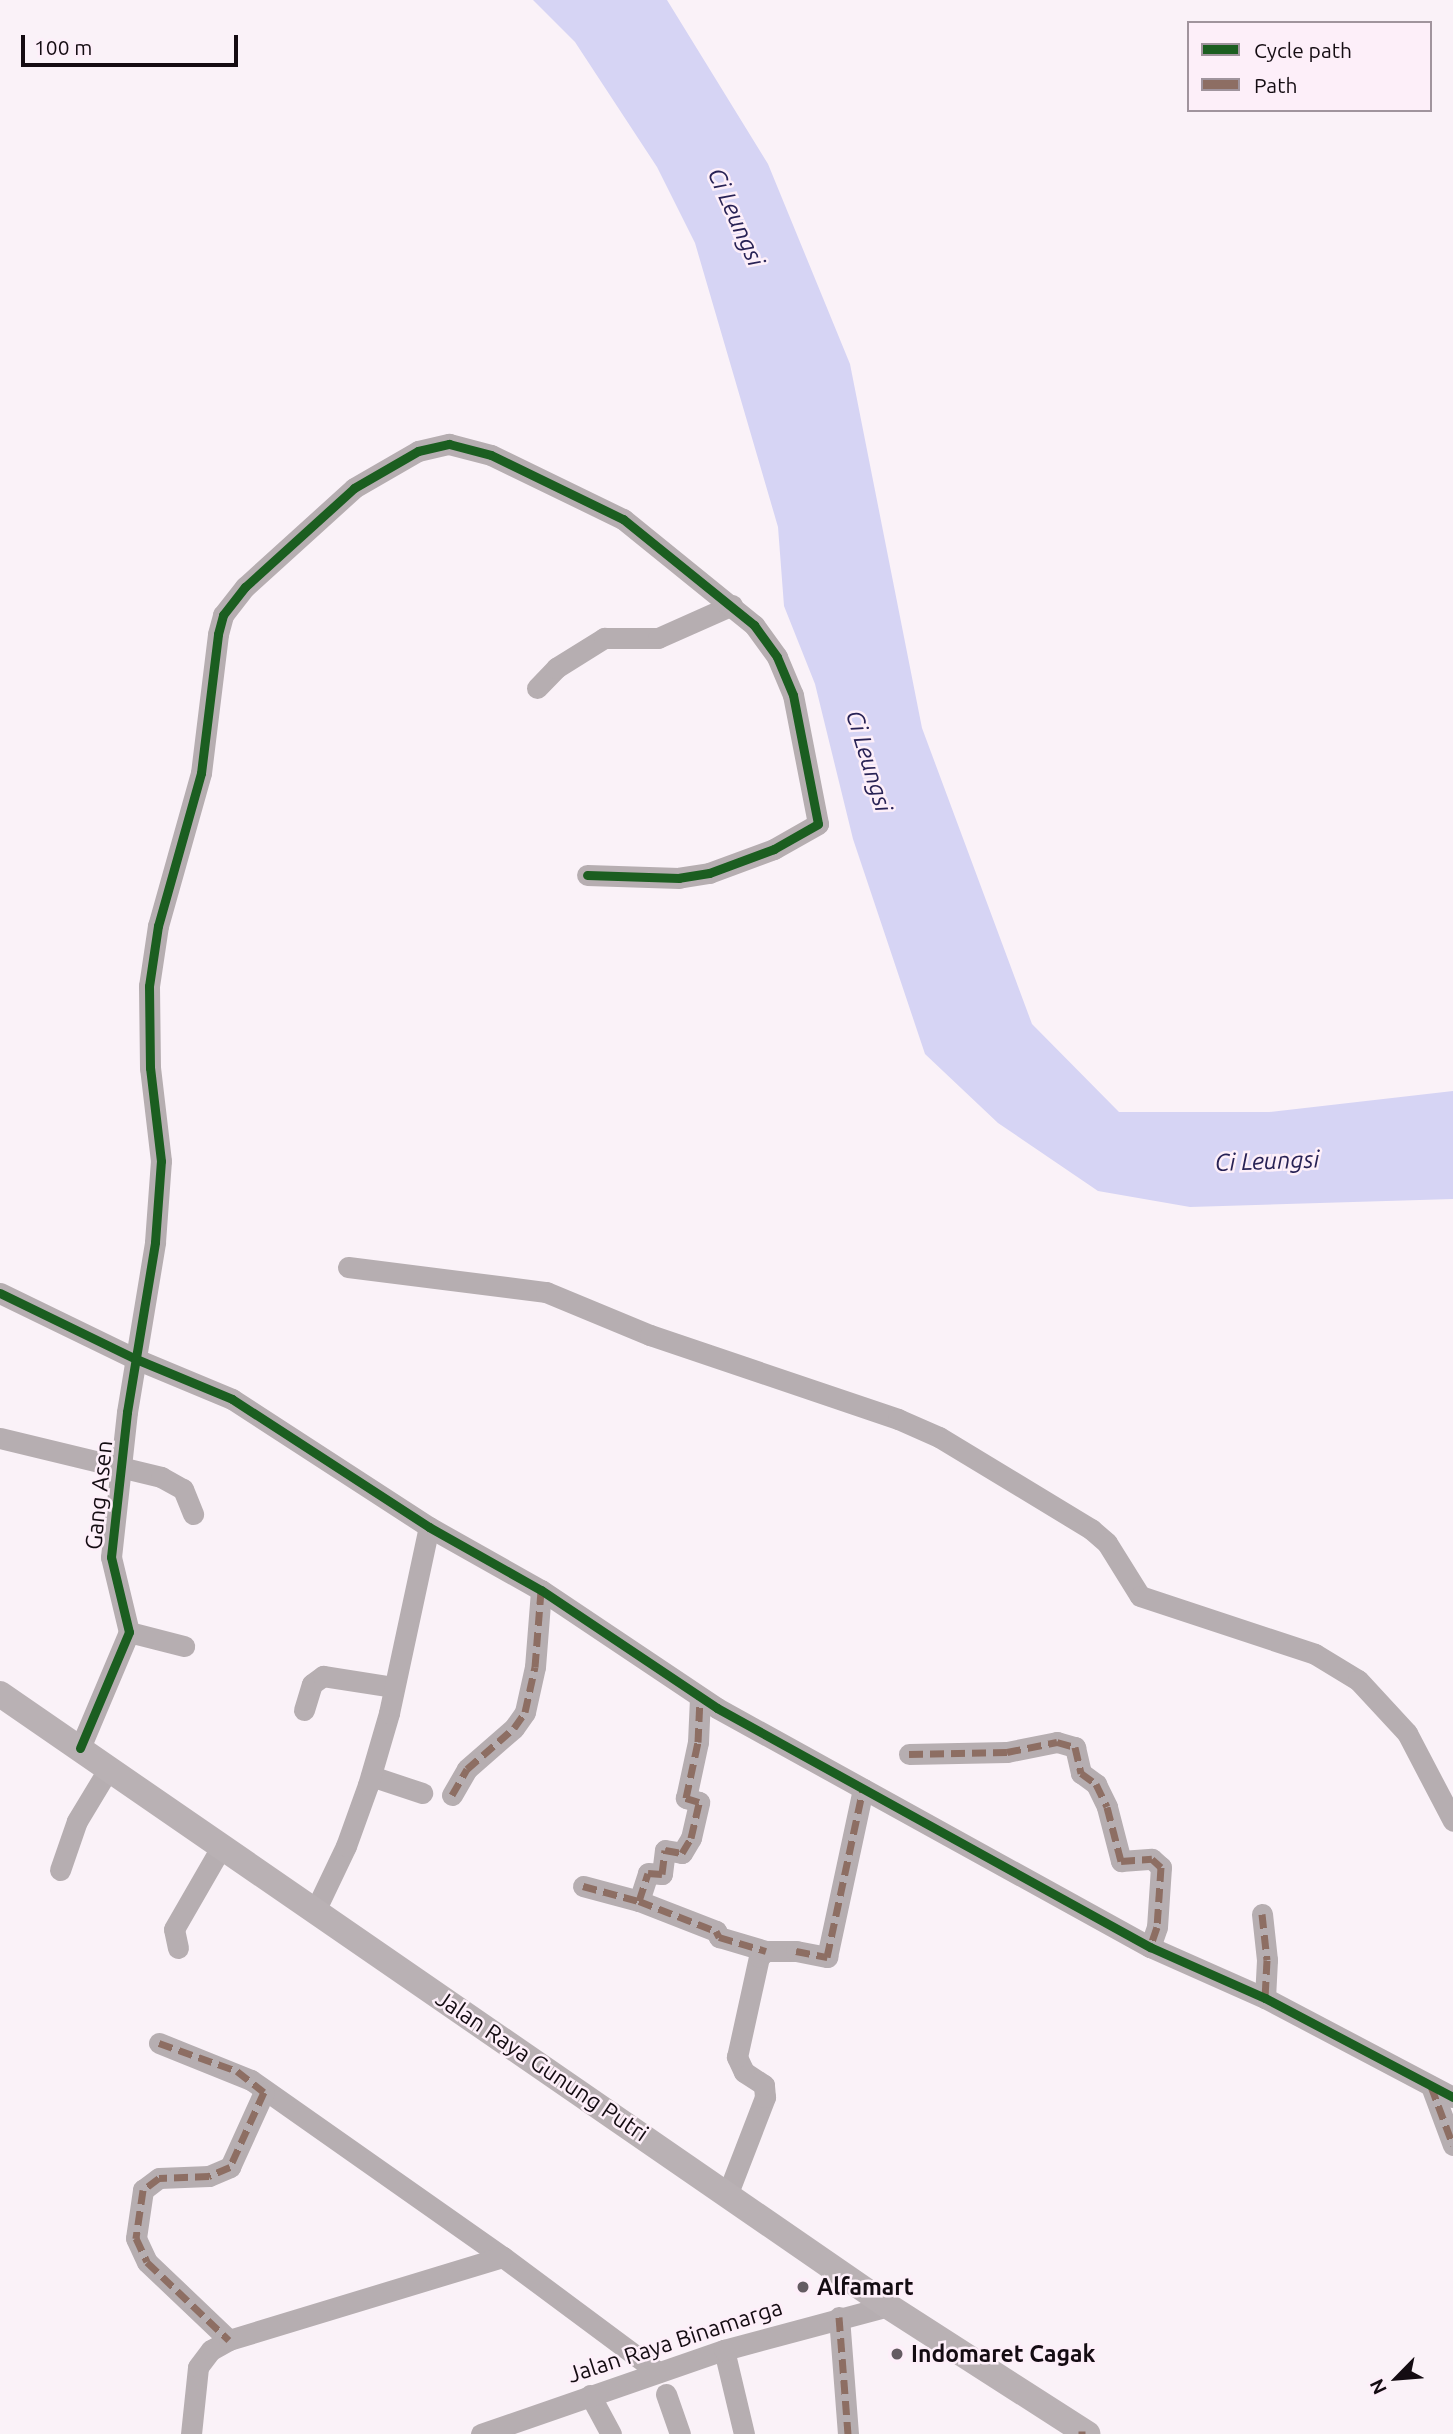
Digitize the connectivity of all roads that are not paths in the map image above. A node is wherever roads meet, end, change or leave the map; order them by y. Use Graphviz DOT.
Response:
graph roads {
  1 [pos="732,605"];
  2 [pos="537,688"];
  3 [pos="587,875"];
  4 [pos="348,1267"];
  5 [pos="0,1293"];
  6 [pos="136,1359"];
  7 [pos="0,1438"];
  8 [pos="121,1468"];
  9 [pos="193,1514"];
  10 [pos="429,1527"];
  11 [pos="541,1590"];
  12 [pos="129,1632"];
  13 [pos="184,1646"];
  14 [pos="394,1687"];
  15 [pos="0,1694"];
  16 [pos="700,1698"];
  17 [pos="304,1710"];
  18 [pos="80,1748"];
  19 [pos="909,1754"];
  20 [pos="109,1768"];
  21 [pos="371,1776"];
  22 [pos="863,1789"];
  23 [pos="422,1793"];
  24 [pos="452,1795"];
  25 [pos="1453,1822"];
  26 [pos="222,1846"];
  27 [pos="60,1870"];
  28 [pos="583,1886"];
  29 [pos="639,1901"];
  30 [pos="315,1911"];
  31 [pos="1262,1914"];
  32 [pos="1150,1947"];
  33 [pos="178,1948"];
  34 [pos="766,1951"];
  35 [pos="1265,1998"];
  36 [pos="159,2043"];
  37 [pos="1431,2086"];
  38 [pos="264,2092"];
  39 [pos="1453,2097"];
  40 [pos="1453,2145"];
  41 [pos="728,2193"];
  42 [pos="503,2257"];
  43 [pos="888,2306"];
  44 [pos="839,2316"];
  45 [pos="229,2340"];
  46 [pos="724,2350"];
  47 [pos="658,2372"];
  48 [pos="666,2394"];
  49 [pos="590,2395"];
  50 [pos="508,2430"];
  51 [pos="1084,2433"];
  52 [pos="191,2434"];
  53 [pos="481,2434"];
  54 [pos="611,2434"];
  55 [pos="680,2434"];
  56 [pos="744,2434"];
  57 [pos="848,2434"];
  1 -- 2 [label="street"];
  1 -- 3 [label="street, Gang Asen"];
  1 -- 6 [label="street, Gang Asen"];
  4 -- 25 [label="street"];
  5 -- 6 [label="street"];
  6 -- 8 [label="street, Gang Asen"];
  6 -- 10 [label="street"];
  7 -- 8 [label="street"];
  8 -- 9 [label="street"];
  8 -- 12 [label="street, Gang Asen"];
  10 -- 11 [label="street"];
  10 -- 14 [label="street"];
  11 -- 16 [label="street"];
  11 -- 24 [label="street"];
  12 -- 13 [label="street"];
  12 -- 18 [label="street"];
  14 -- 17 [label="street"];
  14 -- 21 [label="street"];
  15 -- 18 [label="main road, Jalan Raya Gunung Putri"];
  16 -- 22 [label="street"];
  16 -- 29 [label="street"];
  18 -- 20 [label="main road, Jalan Raya Gunung Putri"];
  19 -- 32 [label="street"];
  20 -- 26 [label="main road, Jalan Raya Gunung Putri"];
  20 -- 27 [label="street"];
  21 -- 23 [label="street"];
  21 -- 30 [label="street"];
  22 -- 32 [label="street"];
  22 -- 34 [label="street"];
  26 -- 30 [label="main road, Jalan Raya Gunung Putri"];
  26 -- 33 [label="street"];
  28 -- 29 [label="street"];
  29 -- 34 [label="street"];
  30 -- 41 [label="main road, Jalan Raya Gunung Putri"];
  31 -- 35 [label="street"];
  32 -- 35 [label="street"];
  34 -- 41 [label="street"];
  35 -- 37 [label="street"];
  36 -- 38 [label="street"];
  37 -- 39 [label="street"];
  37 -- 40 [label="street"];
  38 -- 42 [label="street"];
  38 -- 45 [label="street"];
  41 -- 43 [label="main road, Jalan Raya Gunung Putri"];
  42 -- 45 [label="street"];
  42 -- 47 [label="street"];
  43 -- 44 [label="street, Jalan Raya Binamarga"];
  43 -- 51 [label="main road, Jalan Raya Gunung Putri"];
  44 -- 46 [label="street, Jalan Raya Binamarga"];
  44 -- 57 [label="street"];
  45 -- 52 [label="street"];
  46 -- 47 [label="street, Jalan Raya Binamarga"];
  46 -- 56 [label="street"];
  47 -- 49 [label="street, Jalan Raya Binamarga"];
  48 -- 55 [label="street"];
  49 -- 50 [label="street, Jalan Raya Binamarga"];
  49 -- 54 [label="street"];
  50 -- 53 [label="street, Jalan Raya Binamarga"];
}
